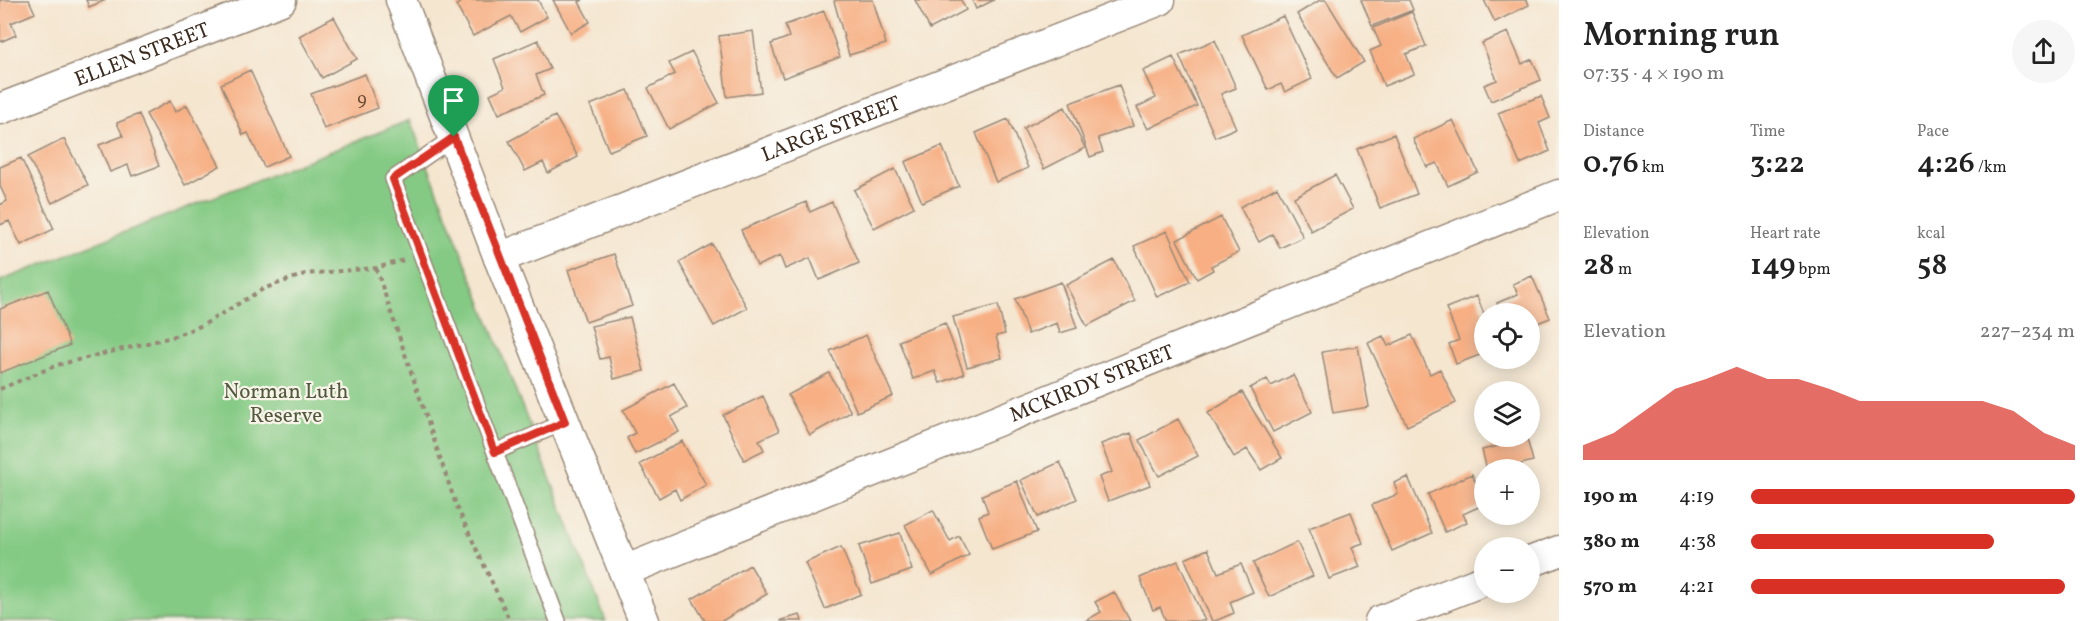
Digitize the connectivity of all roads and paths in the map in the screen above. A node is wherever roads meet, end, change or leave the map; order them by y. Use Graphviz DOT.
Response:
graph roads {
  1 [pos="282,0"];
  2 [pos="401,0"];
  3 [pos="1160,0"];
  4 [pos="0,109"];
  5 [pos="454,137"];
  6 [pos="1559,195"];
  7 [pos="422,255"];
  8 [pos="500,258"];
  9 [pos="376,268"];
  10 [pos="0,389"];
  11 [pos="565,422"];
  12 [pos="495,452"];
  13 [pos="1559,551"];
  14 [pos="1540,558"];
  15 [pos="624,571"];
  16 [pos="1474,584"];
  17 [pos="510,621"];
  18 [pos="558,621"];
  19 [pos="644,621"];
  20 [pos="1380,621"];
  1 -- 4 [label="street, ELLEN STREET"];
  2 -- 5 [label="street"];
  3 -- 8 [label="street, LARGE STREET"];
  5 -- 7 [label="lane"];
  5 -- 8 [label="street"];
  6 -- 15 [label="street, MCKIRDY STREET"];
  7 -- 9 [label="path"];
  7 -- 12 [label="lane"];
  8 -- 11 [label="street"];
  9 -- 10 [label="path"];
  9 -- 17 [label="path"];
  11 -- 12 [label="lane"];
  11 -- 15 [label="street"];
  12 -- 18 [label="lane"];
  13 -- 14 [label="street"];
  15 -- 19 [label="street"];
  16 -- 20 [label="street"];
}
